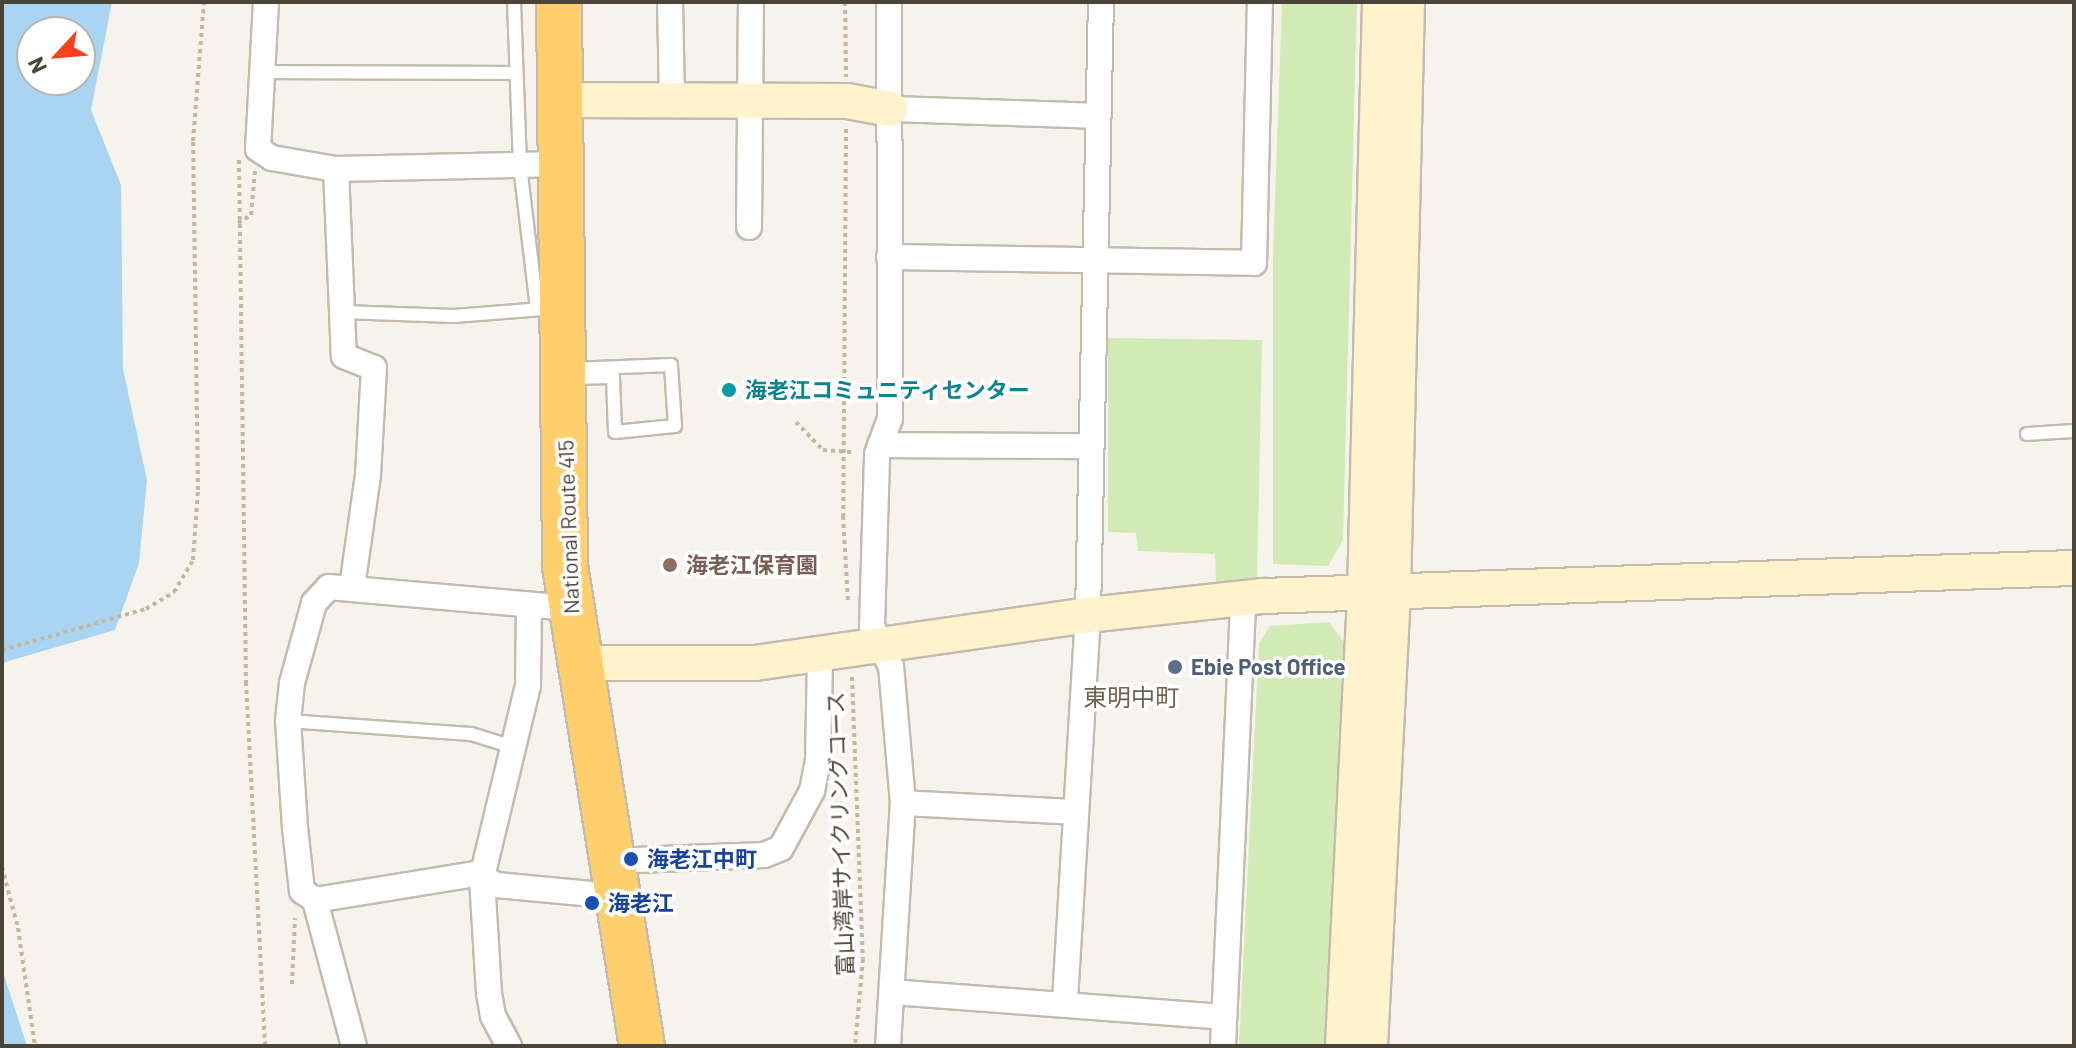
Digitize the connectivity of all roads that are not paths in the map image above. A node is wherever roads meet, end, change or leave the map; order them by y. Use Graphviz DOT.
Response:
graph roads {
  1 [pos="266,2"];
  2 [pos="514,2"];
  3 [pos="559,2"];
  4 [pos="670,2"];
  5 [pos="751,2"];
  6 [pos="889,2"];
  7 [pos="1101,2"];
  8 [pos="1260,2"];
  9 [pos="1380,2"];
  10 [pos="1407,2"];
  11 [pos="262,72"];
  12 [pos="514,73"];
  13 [pos="559,100"];
  14 [pos="672,101"];
  15 [pos="749,101"];
  16 [pos="866,105"];
  17 [pos="1097,116"];
  18 [pos="539,165"];
  19 [pos="336,169"];
  20 [pos="749,227"];
  21 [pos="889,257"];
  22 [pos="1094,258"];
  23 [pos="550,308"];
  24 [pos="342,312"];
  25 [pos="564,374"];
  26 [pos="2074,431"];
  27 [pos="2027,434"];
  28 [pos="1091,446"];
  29 [pos="878,449"];
  30 [pos="2074,568"];
  31 [pos="352,588"];
  32 [pos="1379,592"];
  33 [pos="1243,598"];
  34 [pos="549,607"];
  35 [pos="1088,615"];
  36 [pos="881,646"];
  37 [pos="820,655"];
  38 [pos="577,663"];
  39 [pos="288,721"];
  40 [pos="513,747"];
  41 [pos="903,803"];
  42 [pos="1075,812"];
  43 [pos="482,877"];
  44 [pos="612,878"];
  45 [pos="309,896"];
  46 [pos="892,992"];
  47 [pos="1065,1001"];
  48 [pos="1224,1017"];
  49 [pos="354,1046"];
  50 [pos="509,1046"];
  51 [pos="642,1046"];
  52 [pos="888,1046"];
  53 [pos="1223,1046"];
  54 [pos="1343,1046"];
  55 [pos="1370,1046"];
  1 -- 11 [label="street"];
  2 -- 12 [label="lane"];
  3 -- 13 [label="highway, National Route 415"];
  4 -- 14 [label="street"];
  5 -- 15 [label="street"];
  6 -- 16 [label="street"];
  7 -- 17 [label="street"];
  8 -- 22 [label="street"];
  9 -- 32 [label="street"];
  10 -- 32 [label="street"];
  11 -- 12 [label="lane"];
  11 -- 19 [label="street"];
  12 -- 18 [label="lane"];
  13 -- 14 [label="street"];
  13 -- 18 [label="highway, National Route 415"];
  14 -- 15 [label="street"];
  15 -- 16 [label="street"];
  15 -- 20 [label="street"];
  16 -- 17 [label="street"];
  16 -- 21 [label="street"];
  17 -- 22 [label="street"];
  18 -- 19 [label="street"];
  18 -- 23 [label="highway, National Route 415"];
  19 -- 24 [label="street"];
  21 -- 22 [label="street"];
  21 -- 29 [label="street"];
  22 -- 28 [label="street"];
  23 -- 24 [label="lane"];
  23 -- 25 [label="highway, National Route 415"];
  24 -- 31 [label="street"];
  25 -- 25 [label="lane"];
  25 -- 34 [label="highway, National Route 415"];
  26 -- 27 [label="lane"];
  28 -- 29 [label="street"];
  28 -- 35 [label="street"];
  29 -- 36 [label="street"];
  30 -- 32 [label="street"];
  31 -- 34 [label="street"];
  31 -- 39 [label="street"];
  32 -- 33 [label="street"];
  32 -- 54 [label="street"];
  32 -- 55 [label="street"];
  33 -- 35 [label="street"];
  33 -- 48 [label="street"];
  34 -- 38 [label="highway, National Route 415"];
  34 -- 40 [label="street"];
  35 -- 36 [label="street"];
  35 -- 42 [label="street"];
  36 -- 37 [label="street"];
  36 -- 41 [label="street"];
  37 -- 38 [label="street"];
  37 -- 44 [label="street"];
  38 -- 44 [label="highway, National Route 415"];
  39 -- 40 [label="lane"];
  39 -- 45 [label="street"];
  40 -- 43 [label="street"];
  41 -- 42 [label="street"];
  41 -- 46 [label="street"];
  42 -- 47 [label="street"];
  43 -- 44 [label="street"];
  43 -- 45 [label="street"];
  43 -- 50 [label="street"];
  44 -- 51 [label="highway, National Route 415"];
  45 -- 49 [label="street"];
  46 -- 47 [label="street"];
  46 -- 52 [label="street"];
  47 -- 48 [label="street"];
  48 -- 53 [label="street"];
}
